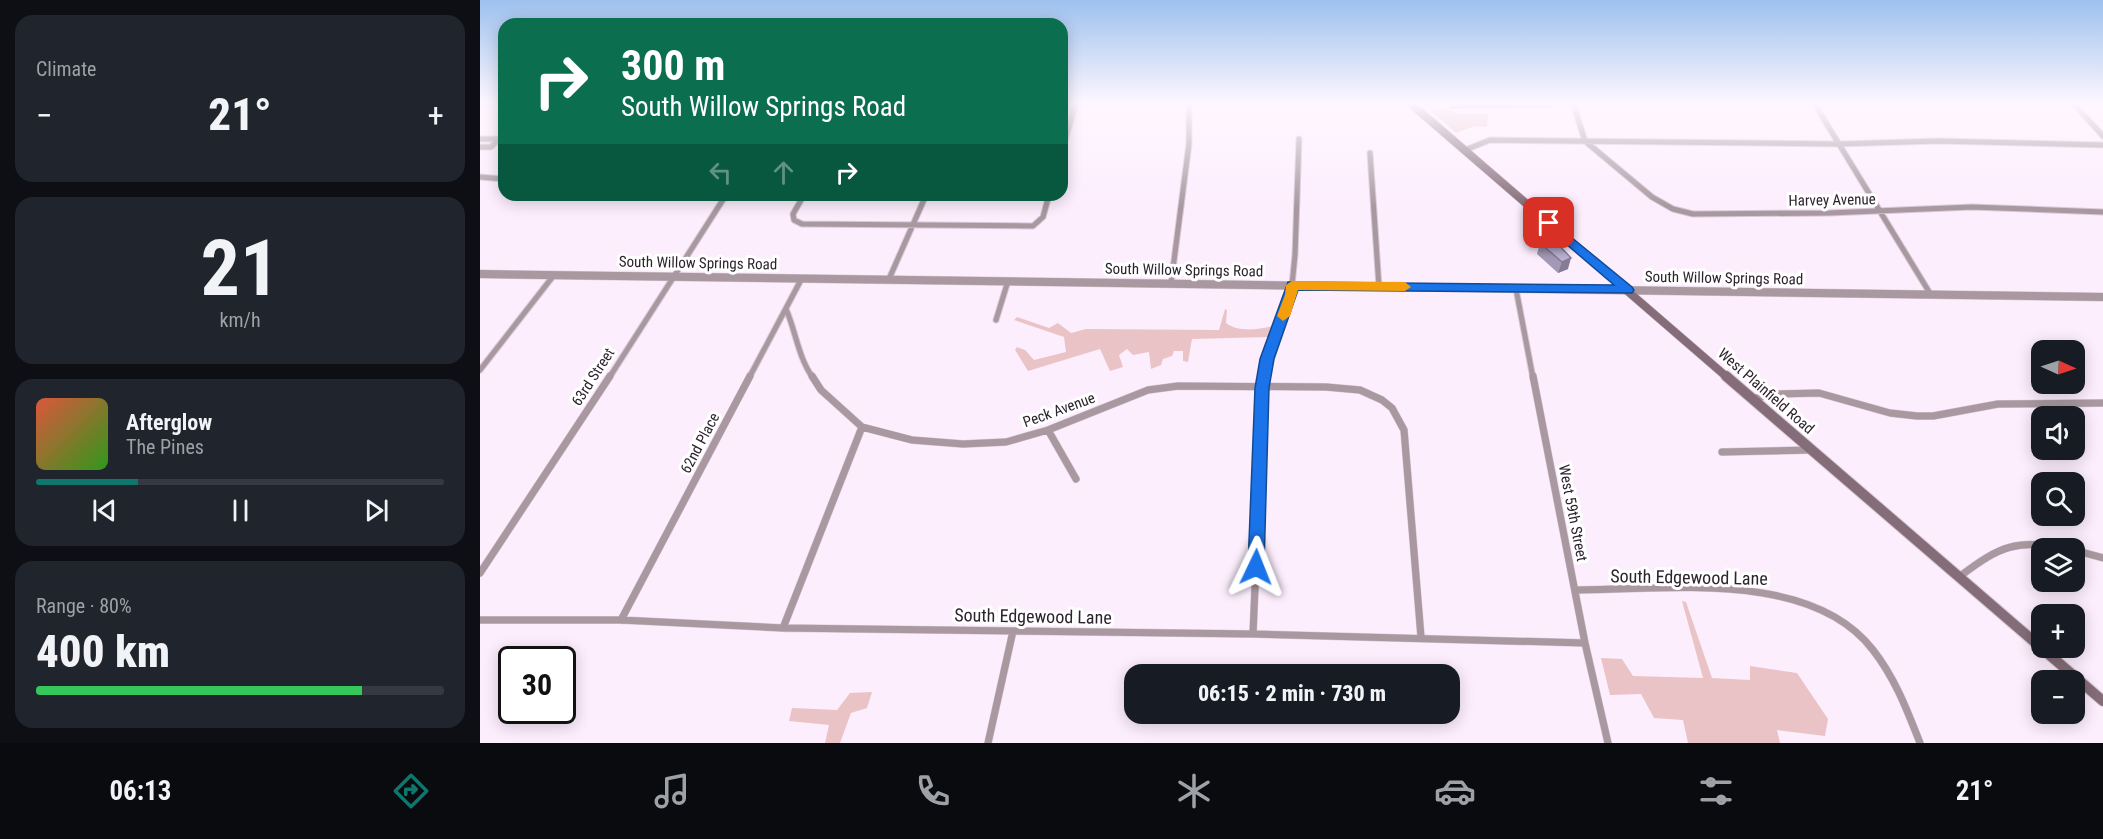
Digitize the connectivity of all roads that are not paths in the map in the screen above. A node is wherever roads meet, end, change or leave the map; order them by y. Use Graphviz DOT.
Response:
graph roads {
  1 [pos="1188,138"];
  2 [pos="1451,138"];
  3 [pos="1584,138"];
  4 [pos="1835,138"];
  5 [pos="480,139"];
  6 [pos="498,139"];
  7 [pos="1299,139"];
  8 [pos="498,140"];
  9 [pos="1585,141"];
  10 [pos="1839,144"];
  11 [pos="2103,145"];
  12 [pos="480,147"];
  13 [pos="1465,150"];
  14 [pos="1370,153"];
  15 [pos="480,177"];
  16 [pos="498,178"];
  17 [pos="722,201"];
  18 [pos="801,201"];
  19 [pos="923,201"];
  20 [pos="1047,201"];
  21 [pos="1880,212"];
  22 [pos="2103,212"];
  23 [pos="912,225"];
  24 [pos="480,274"];
  25 [pos="554,275"];
  26 [pos="676,276"];
  27 [pos="802,278"];
  28 [pos="889,279"];
  29 [pos="1008,281"];
  30 [pos="1170,284"];
  31 [pos="1292,285"];
  32 [pos="1379,286"];
  33 [pos="1516,288"];
  34 [pos="1628,290"];
  35 [pos="1931,294"];
  36 [pos="2103,297"];
  37 [pos="786,309"];
  38 [pos="996,320"];
  39 [pos="480,370"];
  40 [pos="1262,388"];
  41 [pos="1752,399"];
  42 [pos="2103,403"];
  43 [pos="862,427"];
  44 [pos="1048,430"];
  45 [pos="1810,450"];
  46 [pos="1722,452"];
  47 [pos="1076,479"];
  48 [pos="2031,545"];
  49 [pos="2085,553"];
  50 [pos="2103,558"];
  51 [pos="480,573"];
  52 [pos="1959,577"];
  53 [pos="1575,590"];
  54 [pos="480,620"];
  55 [pos="621,620"];
  56 [pos="783,628"];
  57 [pos="1013,631"];
  58 [pos="1253,634"];
  59 [pos="1421,638"];
  60 [pos="1585,643"];
  61 [pos="2103,702"];
  62 [pos="987,743"];
  63 [pos="1608,743"];
  64 [pos="1920,743"];
  1 -- 30 [label="street"];
  2 -- 13 [label="main road, West Plainfield Road"];
  3 -- 9 [label="street"];
  4 -- 10 [label="street"];
  5 -- 6 [label="street"];
  7 -- 31 [label="street"];
  8 -- 12 [label="street"];
  9 -- 10 [label="street"];
  9 -- 13 [label="street"];
  9 -- 21 [label="street, Harvey Avenue"];
  10 -- 11 [label="street"];
  10 -- 21 [label="street"];
  13 -- 34 [label="main road, West Plainfield Road"];
  14 -- 32 [label="street"];
  15 -- 16 [label="street"];
  17 -- 26 [label="street, 63rd Street"];
  18 -- 23 [label="street"];
  19 -- 23 [label="street"];
  20 -- 23 [label="street"];
  21 -- 22 [label="street, Harvey Avenue"];
  21 -- 35 [label="street"];
  23 -- 28 [label="street"];
  24 -- 25 [label="street, South Willow Springs Road"];
  25 -- 26 [label="street, South Willow Springs Road"];
  25 -- 39 [label="street"];
  26 -- 27 [label="street, South Willow Springs Road"];
  26 -- 51 [label="street, 63rd Street"];
  27 -- 28 [label="street, South Willow Springs Road"];
  27 -- 37 [label="street, 62nd Place"];
  28 -- 29 [label="street, South Willow Springs Road"];
  29 -- 30 [label="street, South Willow Springs Road"];
  29 -- 38 [label="street"];
  30 -- 31 [label="street, South Willow Springs Road"];
  31 -- 32 [label="street, South Willow Springs Road"];
  31 -- 40 [label="street"];
  32 -- 33 [label="street, South Willow Springs Road"];
  33 -- 34 [label="street, South Willow Springs Road"];
  33 -- 53 [label="street, West 59th Street"];
  34 -- 35 [label="street, South Willow Springs Road"];
  34 -- 41 [label="main road, West Plainfield Road"];
  35 -- 36 [label="street, South Willow Springs Road"];
  37 -- 43 [label="street, Peck Avenue"];
  37 -- 55 [label="street, 62nd Place"];
  40 -- 44 [label="street, Peck Avenue"];
  40 -- 58 [label="street"];
  40 -- 59 [label="street, Peck Avenue"];
  41 -- 42 [label="street"];
  41 -- 45 [label="main road, West Plainfield Road"];
  43 -- 44 [label="street, Peck Avenue"];
  43 -- 56 [label="street"];
  44 -- 47 [label="street"];
  45 -- 46 [label="street"];
  45 -- 52 [label="main road, West Plainfield Road"];
  48 -- 52 [label="street"];
  49 -- 50 [label="street"];
  52 -- 61 [label="main road, West Plainfield Road"];
  53 -- 60 [label="street, West 59th Street"];
  53 -- 64 [label="street, South Edgewood Lane"];
  54 -- 55 [label="street, South Edgewood Lane"];
  55 -- 56 [label="street, South Edgewood Lane"];
  56 -- 57 [label="street, South Edgewood Lane"];
  57 -- 58 [label="street, South Edgewood Lane"];
  57 -- 62 [label="street"];
  58 -- 59 [label="street, South Edgewood Lane"];
  59 -- 60 [label="street, South Edgewood Lane"];
  60 -- 63 [label="street, West 59th Street"];
}
